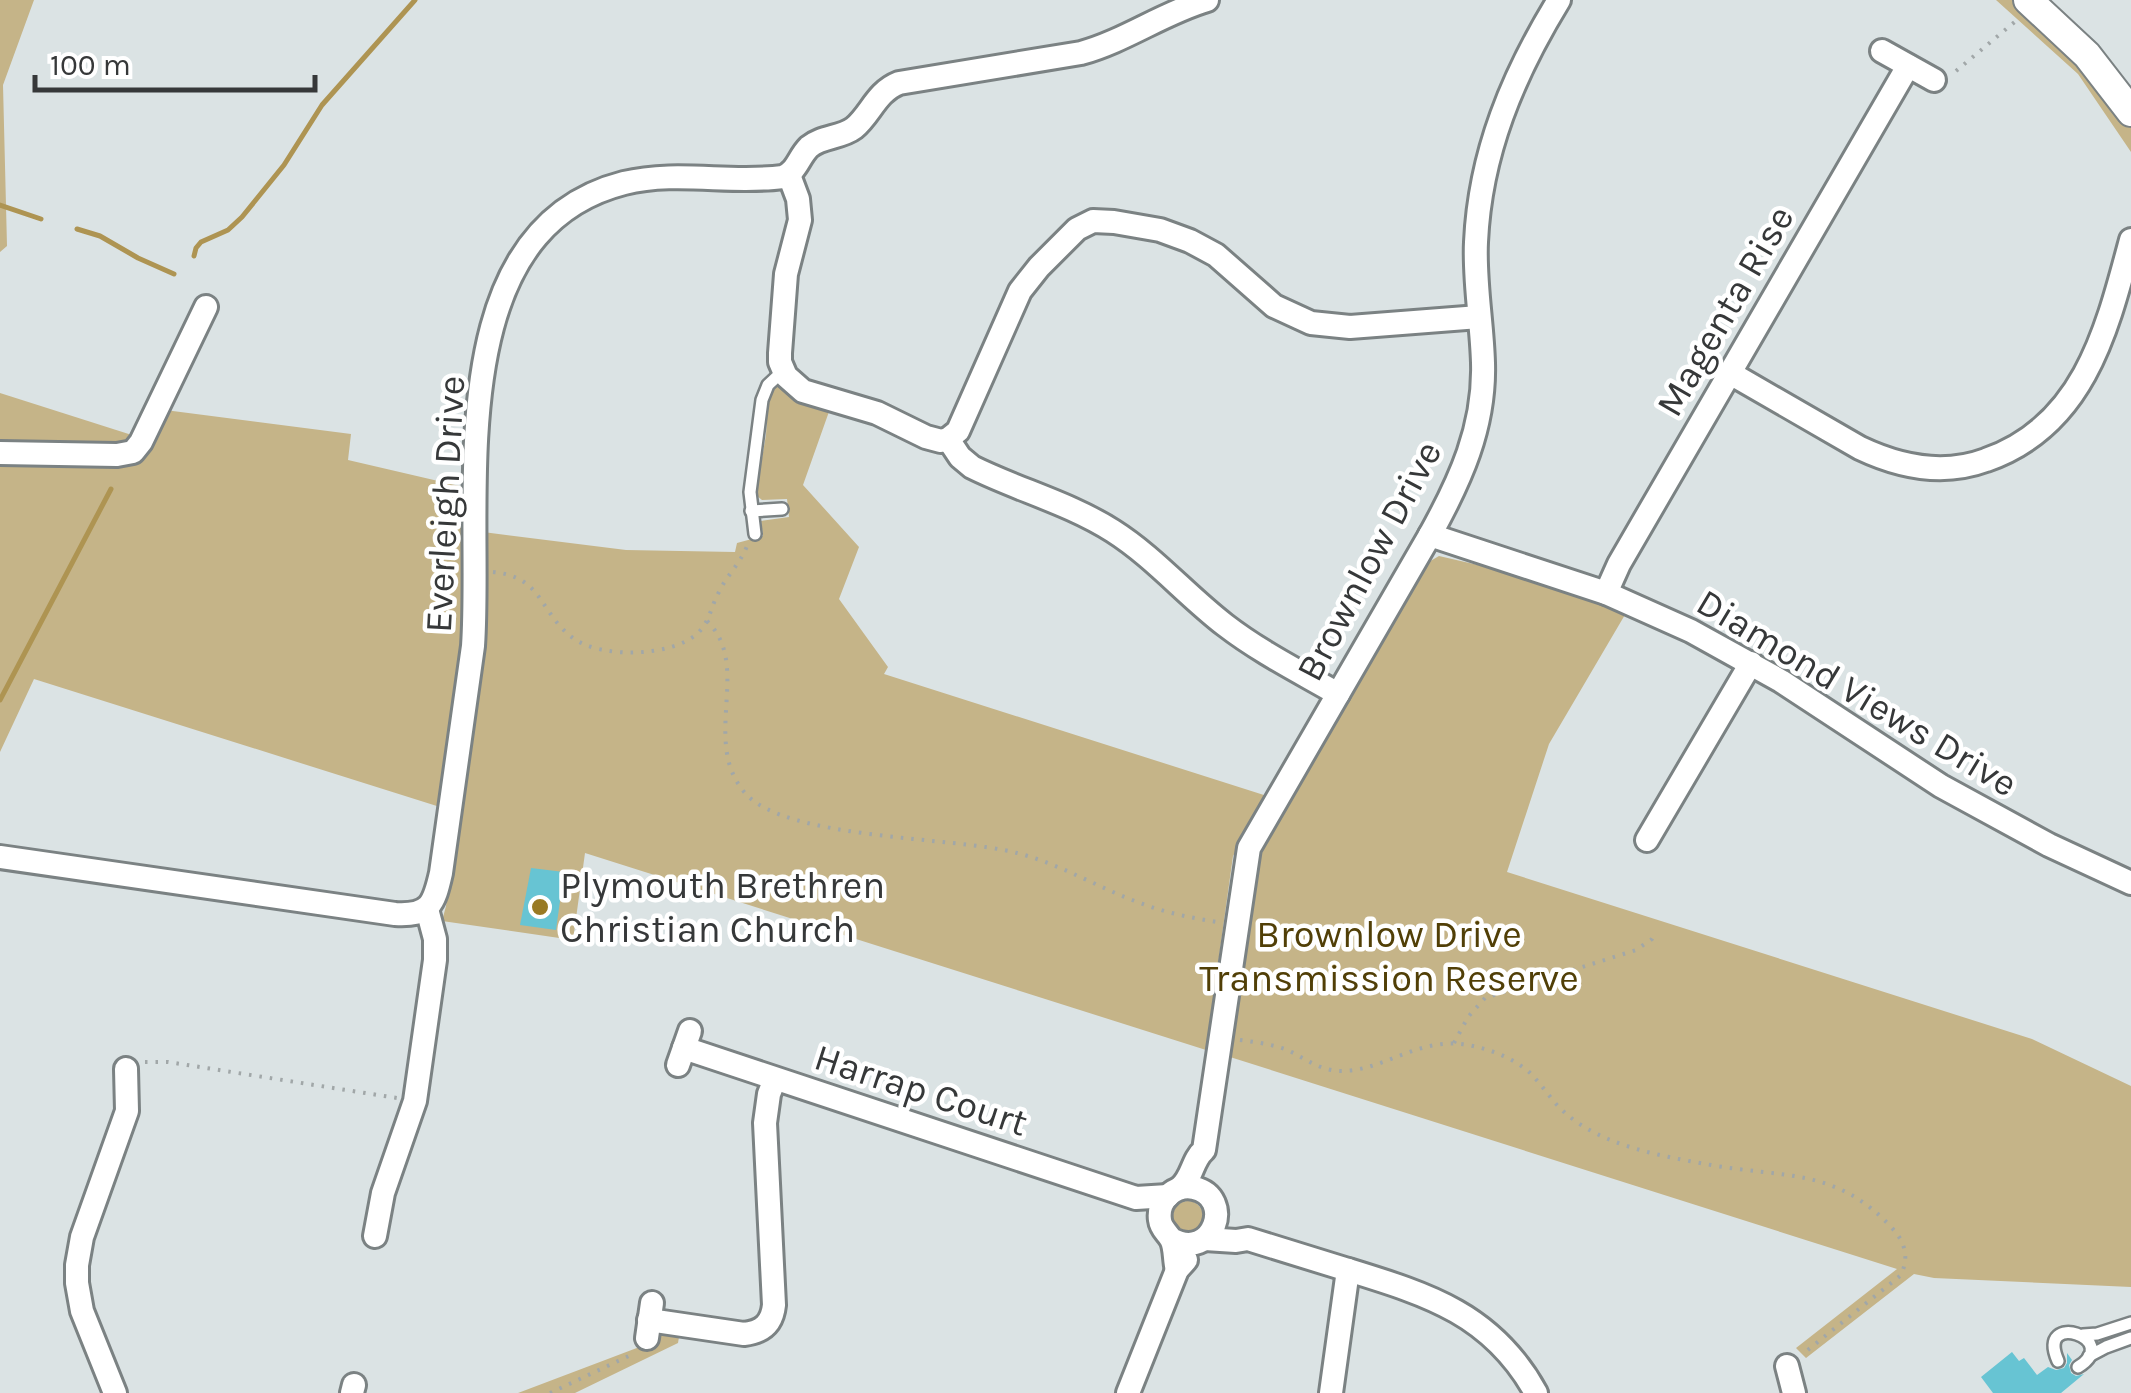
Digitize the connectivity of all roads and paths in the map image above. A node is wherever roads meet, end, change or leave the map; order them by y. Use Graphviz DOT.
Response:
graph roads {
  1 [pos="1207,0"];
  2 [pos="1552,2"];
  3 [pos="2024,9"];
  4 [pos="1882,50"];
  5 [pos="1908,66"];
  6 [pos="1956,71"];
  7 [pos="1934,80"];
  8 [pos="2131,112"];
  9 [pos="789,175"];
  10 [pos="2130,240"];
  11 [pos="206,306"];
  12 [pos="1480,317"];
  13 [pos="783,371"];
  14 [pos="1730,373"];
  15 [pos="948,439"];
  16 [pos="0,453"];
  17 [pos="782,509"];
  18 [pos="751,510"];
  19 [pos="754,534"];
  20 [pos="1430,535"];
  21 [pos="474,573"];
  22 [pos="1606,593"];
  23 [pos="707,621"];
  24 [pos="1751,663"];
  25 [pos="1338,694"];
  26 [pos="1647,840"];
  27 [pos="0,856"];
  28 [pos="2131,883"];
  29 [pos="427,908"];
  30 [pos="1237,926"];
  31 [pos="1656,932"];
  32 [pos="1221,1037"];
  33 [pos="1454,1043"];
  34 [pos="684,1048"];
  35 [pos="126,1069"];
  36 [pos="775,1078"];
  37 [pos="415,1101"];
  38 [pos="1204,1150"];
  39 [pos="1174,1192"];
  40 [pos="1136,1198"];
  41 [pos="1214,1206"];
  42 [pos="1166,1231"];
  43 [pos="375,1236"];
  44 [pos="1248,1239"];
  45 [pos="1200,1241"];
  46 [pos="1177,1270"];
  47 [pos="1348,1270"];
  48 [pos="2131,1323"];
  49 [pos="646,1328"];
  50 [pos="2082,1334"];
  51 [pos="2131,1338"];
  52 [pos="2089,1356"];
  53 [pos="2058,1361"];
  54 [pos="1787,1366"];
  55 [pos="2078,1367"];
  56 [pos="115,1393"];
  57 [pos="550,1393"];
  58 [pos="1128,1393"];
  59 [pos="1330,1393"];
  60 [pos="1536,1393"];
  61 [pos="1794,1393"];
  1 -- 9 [label="street"];
  2 -- 12 [label="street, Brownlow Drive"];
  3 -- 6 [label="path"];
  3 -- 8 [label="street"];
  4 -- 5 [label="street"];
  5 -- 7 [label="street"];
  5 -- 14 [label="street, Magenta Rise"];
  9 -- 13 [label="street"];
  9 -- 21 [label="street, Everleigh Drive"];
  10 -- 14 [label="street"];
  11 -- 16 [label="street"];
  12 -- 15 [label="street"];
  12 -- 20 [label="street, Brownlow Drive"];
  13 -- 15 [label="street"];
  13 -- 18 [label="lane"];
  14 -- 22 [label="street, Magenta Rise"];
  15 -- 25 [label="street"];
  17 -- 18 [label="lane"];
  18 -- 19 [label="lane"];
  19 -- 23 [label="path"];
  20 -- 22 [label="street, Diamond Views Drive"];
  20 -- 25 [label="street, Brownlow Drive"];
  21 -- 23 [label="path"];
  21 -- 29 [label="street, Everleigh Drive"];
  22 -- 24 [label="street, Diamond Views Drive"];
  23 -- 30 [label="path"];
  24 -- 26 [label="street"];
  24 -- 28 [label="street, Diamond Views Drive"];
  25 -- 30 [label="street, Brownlow Drive"];
  27 -- 29 [label="street"];
  29 -- 37 [label="street"];
  30 -- 32 [label="street, Brownlow Drive"];
  31 -- 33 [label="path"];
  32 -- 33 [label="path"];
  32 -- 38 [label="street, Brownlow Drive"];
  33 -- 54 [label="path"];
  34 -- 36 [label="street, Harrap Court"];
  35 -- 37 [label="path"];
  35 -- 56 [label="street"];
  36 -- 40 [label="street, Harrap Court"];
  36 -- 49 [label="street"];
  37 -- 43 [label="street"];
  38 -- 39 [label="street, Brownlow Drive"];
  38 -- 41 [label="street, Brownlow Drive"];
  39 -- 40 [label="street, Harrap Court"];
  39 -- 41 [label="street"];
  39 -- 42 [label="street"];
  40 -- 42 [label="street, Harrap Court"];
  41 -- 44 [label="street"];
  41 -- 45 [label="street"];
  42 -- 45 [label="street"];
  42 -- 46 [label="street"];
  44 -- 45 [label="street"];
  44 -- 47 [label="street"];
  45 -- 46 [label="street"];
  46 -- 58 [label="street"];
  47 -- 59 [label="street"];
  47 -- 60 [label="street"];
  48 -- 50 [label="lane"];
  49 -- 57 [label="path"];
  50 -- 52 [label="lane"];
  50 -- 53 [label="lane"];
  51 -- 52 [label="lane"];
  52 -- 55 [label="lane"];
  54 -- 61 [label="street"];
}
